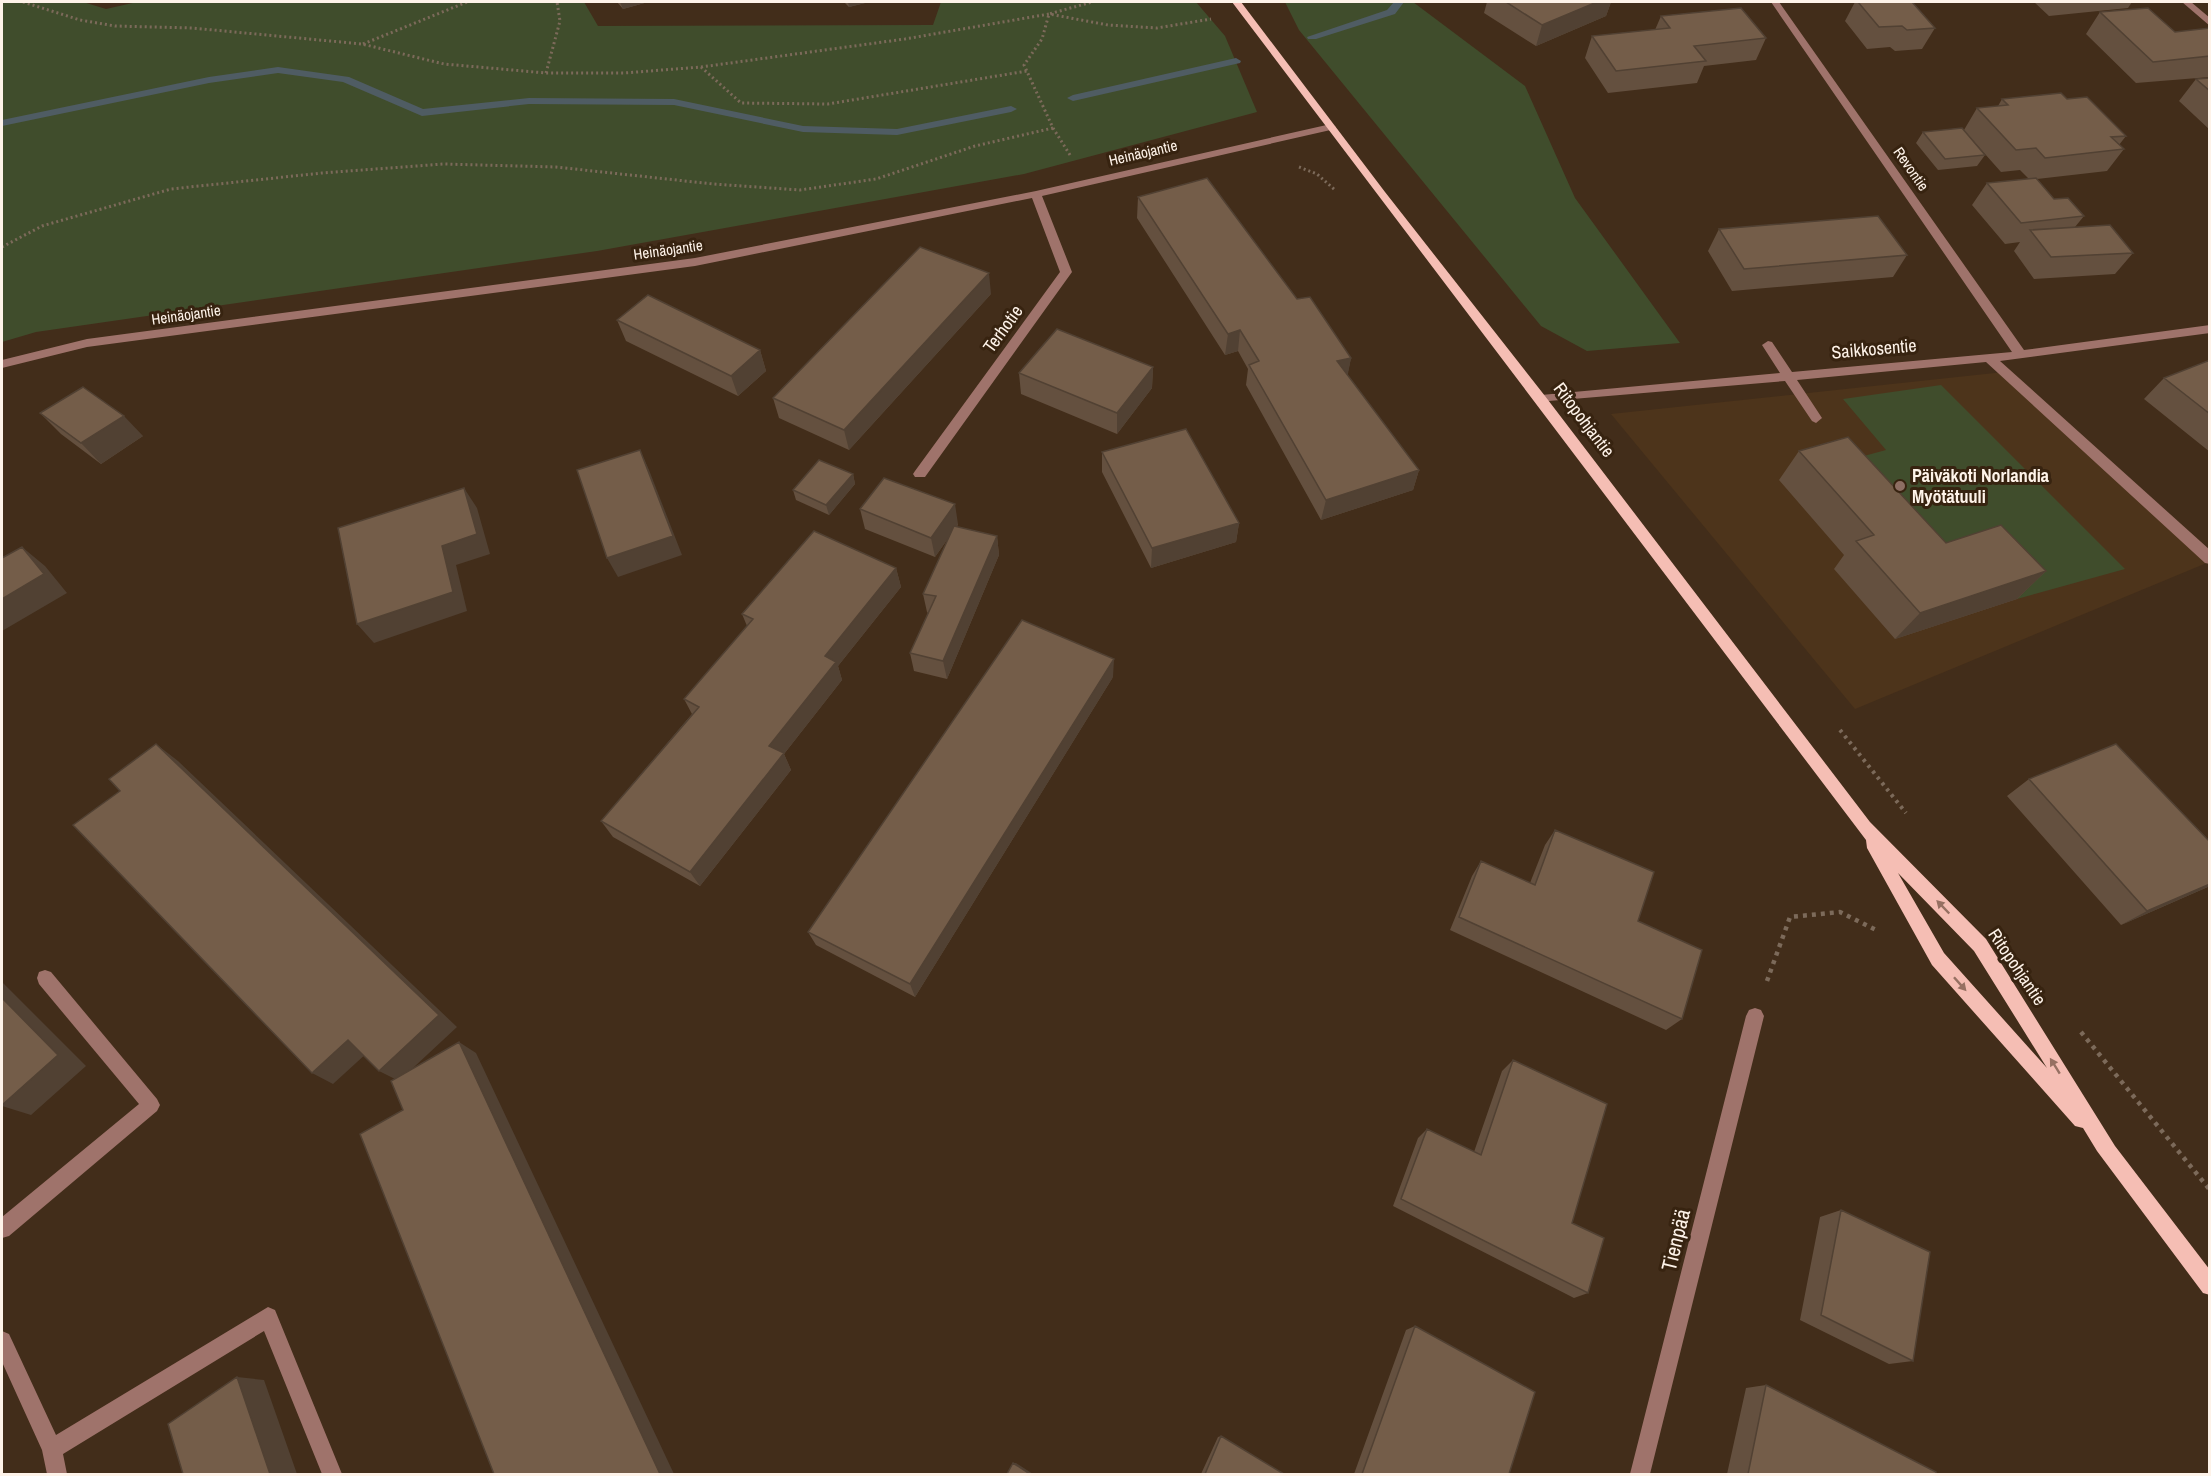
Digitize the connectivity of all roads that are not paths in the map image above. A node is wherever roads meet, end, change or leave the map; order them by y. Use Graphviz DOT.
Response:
graph roads {
  1 [pos="1236,2"];
  2 [pos="1775,2"];
  3 [pos="2186,2"];
  4 [pos="2210,23"];
  5 [pos="1332,127"];
  6 [pos="1036,194"];
  7 [pos="2210,329"];
  8 [pos="1768,345"];
  9 [pos="2021,355"];
  10 [pos="1988,357"];
  11 [pos="2,364"];
  12 [pos="1789,375"];
  13 [pos="1541,399"];
  14 [pos="1816,418"];
  15 [pos="920,474"];
  16 [pos="2210,559"];
  17 [pos="1864,827"];
  18 [pos="45,978"];
  19 [pos="1755,1016"];
  20 [pos="2108,1151"];
  21 [pos="2,1229"];
  22 [pos="2210,1286"];
  23 [pos="2,1341"];
  24 [pos="52,1449"];
  25 [pos="57,1474"];
  26 [pos="332,1474"];
  27 [pos="1640,1474"];
  1 -- 5 [label="main road, Ritopohjantie"];
  2 -- 9 [label="street, Revontie"];
  3 -- 4 [label="street"];
  5 -- 6 [label="street, Heinäojantie"];
  5 -- 13 [label="main road, Ritopohjantie"];
  6 -- 11 [label="street, Heinäojantie"];
  6 -- 15 [label="street, Terhotie"];
  7 -- 9 [label="street, Saikkosentie"];
  8 -- 12 [label="street"];
  9 -- 10 [label="street, Saikkosentie"];
  10 -- 12 [label="street, Saikkosentie"];
  10 -- 16 [label="street"];
  12 -- 13 [label="street, Saikkosentie"];
  12 -- 14 [label="street"];
  13 -- 17 [label="main road, Ritopohjantie"];
  17 -- 20 [label="main road, Ritopohjantie, one-way"];
  20 -- 17 [label="main road, Ritopohjantie, one-way"];
  18 -- 21 [label="street"];
  19 -- 27 [label="street, Tienpää"];
  20 -- 22 [label="main road, Ritopohjantie"];
  23 -- 24 [label="street"];
  24 -- 25 [label="street"];
  24 -- 26 [label="street"];
}
